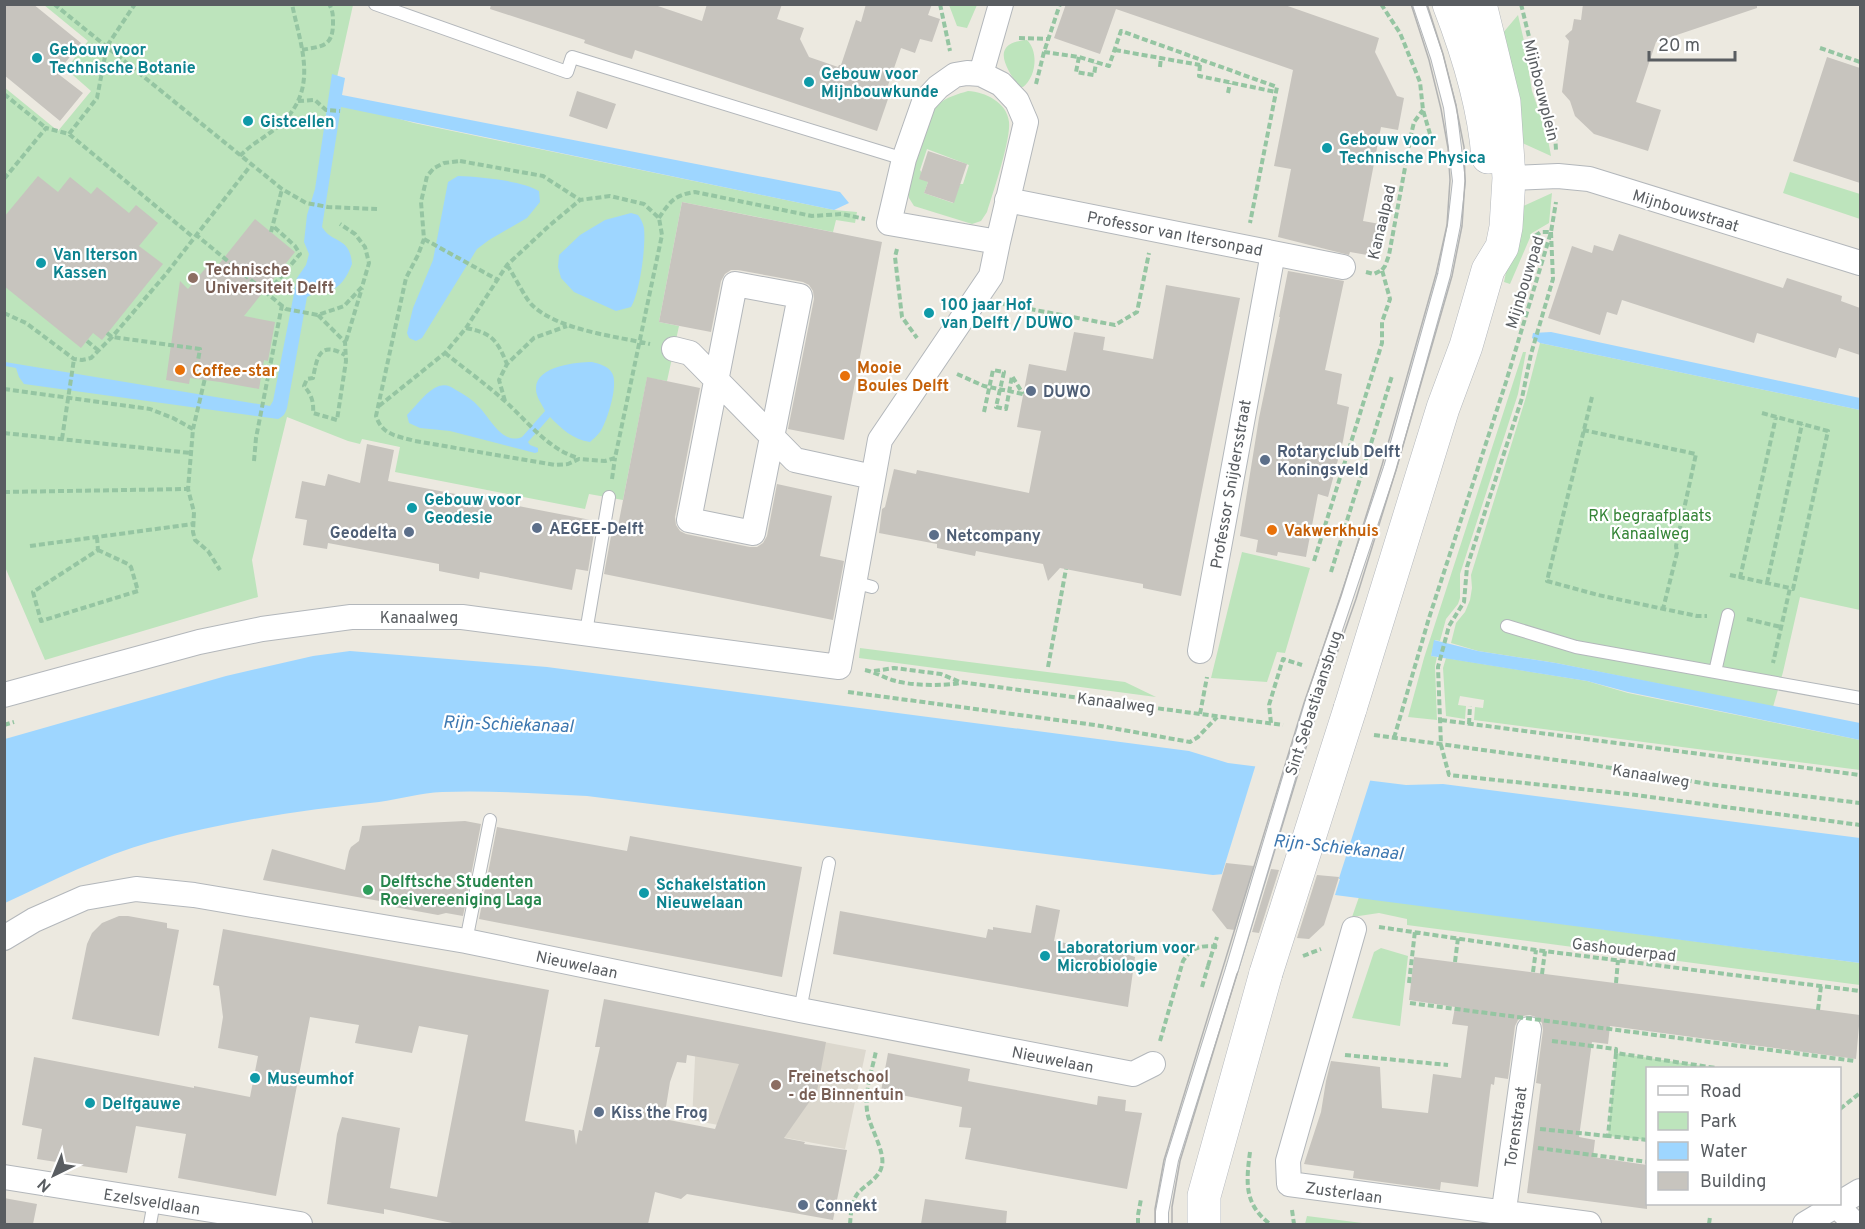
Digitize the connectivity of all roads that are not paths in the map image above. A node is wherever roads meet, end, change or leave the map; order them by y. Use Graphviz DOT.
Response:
graph roads {
  1 [pos="375,4"];
  2 [pos="1001,4"];
  3 [pos="1419,4"];
  4 [pos="1449,4"];
  5 [pos="1485,6"];
  6 [pos="981,74"];
  7 [pos="904,159"];
  8 [pos="1486,178"];
  9 [pos="1007,200"];
  10 [pos="998,242"];
  11 [pos="1273,253"];
  12 [pos="1860,264"];
  13 [pos="1343,267"];
  14 [pos="663,347"];
  15 [pos="716,380"];
  16 [pos="772,437"];
  17 [pos="873,477"];
  18 [pos="609,497"];
  19 [pos="1728,615"];
  20 [pos="1507,626"];
  21 [pos="586,632"];
  22 [pos="1200,651"];
  23 [pos="1715,672"];
  24 [pos="4,695"];
  25 [pos="1860,698"];
  26 [pos="490,820"];
  27 [pos="829,863"];
  28 [pos="1354,929"];
  29 [pos="4,938"];
  30 [pos="466,941"];
  31 [pos="800,1010"];
  32 [pos="1528,1034"];
  33 [pos="1153,1064"];
  34 [pos="4,1177"];
  35 [pos="1860,1191"];
  36 [pos="1841,1203"];
  37 [pos="1837,1206"];
  38 [pos="152,1213"];
  39 [pos="1503,1219"];
  40 [pos="300,1224"];
  41 [pos="1162,1224"];
  42 [pos="1204,1224"];
  43 [pos="1589,1224"];
  44 [pos="1805,1224"];
  45 [pos="1855,1224"];
  1 -- 7 [label="lane"];
  2 -- 6 [label="street"];
  3 -- 8 [label="lane"];
  4 -- 8 [label="main road"];
  5 -- 8 [label="main road"];
  6 -- 7 [label="street"];
  6 -- 9 [label="street"];
  7 -- 10 [label="street"];
  8 -- 12 [label="street, Mijnbouwstraat"];
  8 -- 41 [label="lane, Sint Sebastiaansbrug, bridge"];
  8 -- 42 [label="main road, bridge"];
  9 -- 10 [label="street"];
  9 -- 11 [label="street, Professor van Itersonpad"];
  10 -- 17 [label="street"];
  11 -- 13 [label="street, Professor van Itersonpad"];
  11 -- 22 [label="street, Professor Snijdersstraat"];
  14 -- 15 [label="street"];
  15 -- 16 [label="street"];
  15 -- 16 [label="street"];
  15 -- 16 [label="street"];
  16 -- 17 [label="street"];
  17 -- 21 [label="street, Kanaalweg"];
  18 -- 21 [label="lane"];
  19 -- 23 [label="lane"];
  20 -- 23 [label="lane"];
  21 -- 24 [label="street, Kanaalweg"];
  23 -- 25 [label="lane"];
  26 -- 30 [label="lane"];
  27 -- 31 [label="lane"];
  28 -- 39 [label="street, Zusterlaan"];
  29 -- 30 [label="street, Nieuwelaan"];
  30 -- 31 [label="street, Nieuwelaan"];
  31 -- 33 [label="street, Nieuwelaan"];
  32 -- 39 [label="street, Torenstraat"];
  34 -- 38 [label="street, Ezelsveldlaan"];
  35 -- 36 [label="street"];
  37 -- 44 [label="street"];
  37 -- 45 [label="street"];
  38 -- 40 [label="street, Ezelsveldlaan"];
  39 -- 43 [label="street, Zusterlaan"];
}
